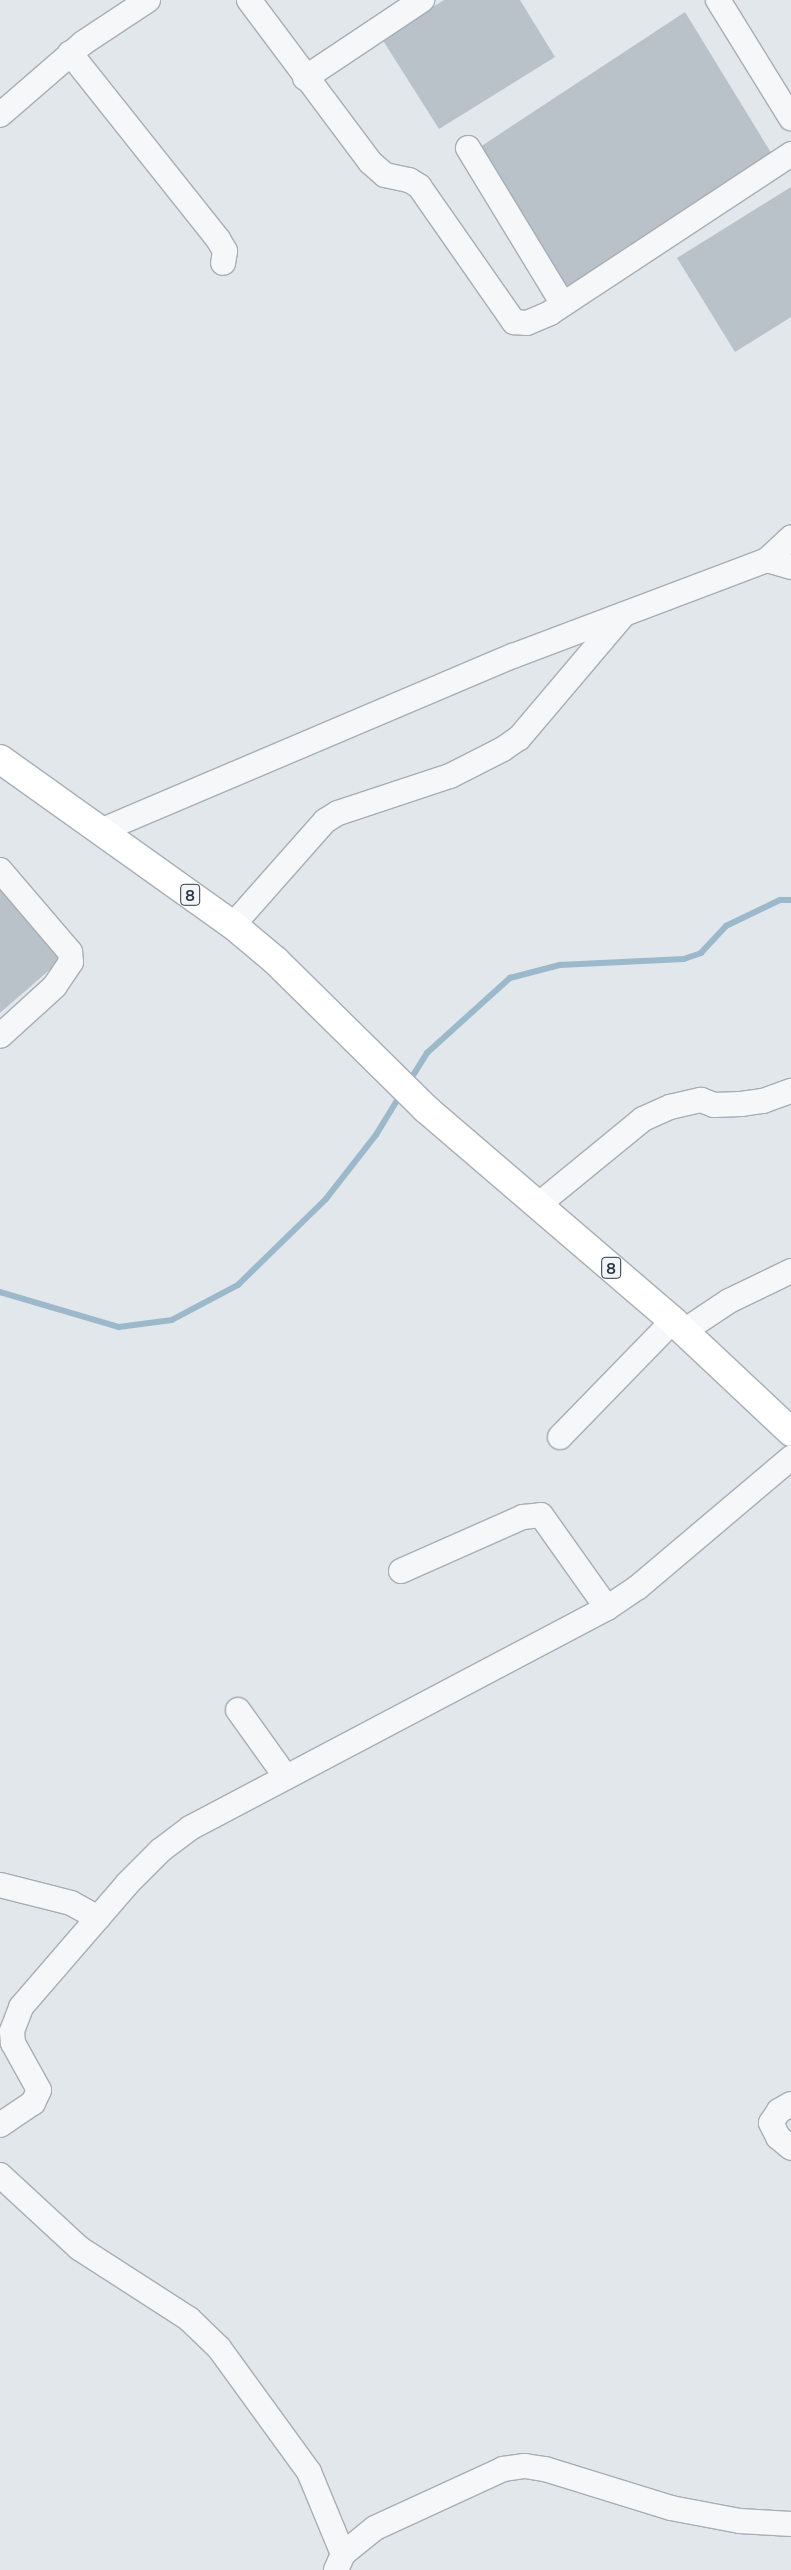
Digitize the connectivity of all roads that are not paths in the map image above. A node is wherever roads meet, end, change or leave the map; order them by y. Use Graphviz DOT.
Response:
graph roads {
  1 [pos="148,0"];
  2 [pos="249,0"];
  3 [pos="422,0"];
  4 [pos="718,0"];
  5 [pos="70,53"];
  6 [pos="305,78"];
  7 [pos="0,115"];
  8 [pos="791,118"];
  9 [pos="468,148"];
  10 [pos="791,154"];
  11 [pos="223,263"];
  12 [pos="563,304"];
  13 [pos="791,538"];
  14 [pos="767,560"];
  15 [pos="791,566"];
  16 [pos="625,613"];
  17 [pos="0,759"];
  18 [pos="100,831"];
  19 [pos="0,870"];
  20 [pos="233,925"];
  21 [pos="0,1036"];
  22 [pos="791,1091"];
  23 [pos="538,1205"];
  24 [pos="791,1271"];
  25 [pos="678,1326"];
  26 [pos="791,1432"];
  27 [pos="560,1437"];
  28 [pos="791,1458"];
  29 [pos="401,1571"];
  30 [pos="607,1608"];
  31 [pos="238,1710"];
  32 [pos="286,1777"];
  33 [pos="0,1885"];
  34 [pos="98,1918"];
  35 [pos="791,2104"];
  36 [pos="0,2126"];
  37 [pos="791,2148"];
  38 [pos="0,2174"];
  39 [pos="791,2524"];
  40 [pos="340,2562"];
  1 -- 5 [label="street"];
  2 -- 6 [label="street"];
  3 -- 6 [label="street"];
  4 -- 8 [label="street"];
  5 -- 7 [label="street"];
  5 -- 11 [label="street"];
  6 -- 12 [label="street"];
  9 -- 12 [label="street"];
  10 -- 12 [label="street"];
  13 -- 14 [label="street"];
  14 -- 15 [label="street"];
  14 -- 16 [label="street"];
  16 -- 18 [label="street"];
  16 -- 20 [label="street"];
  17 -- 18 [label="highway, 8"];
  18 -- 20 [label="highway, 8"];
  19 -- 21 [label="street"];
  20 -- 23 [label="highway, 8"];
  22 -- 23 [label="street"];
  23 -- 25 [label="highway, 8"];
  24 -- 25 [label="street"];
  25 -- 26 [label="highway, 8"];
  25 -- 27 [label="street"];
  28 -- 30 [label="street"];
  29 -- 30 [label="street"];
  30 -- 32 [label="street"];
  31 -- 32 [label="street"];
  32 -- 34 [label="street"];
  33 -- 34 [label="street"];
  34 -- 36 [label="street"];
  35 -- 37 [label="street"];
  38 -- 40 [label="street"];
  39 -- 40 [label="street"];
}
